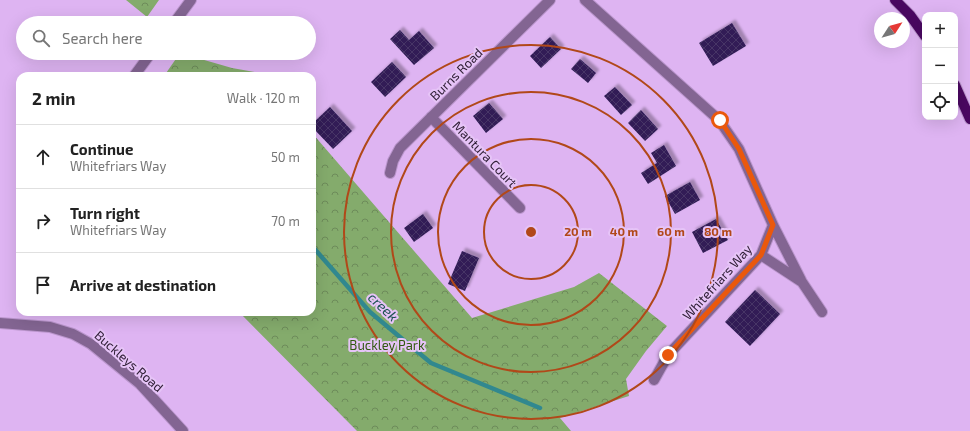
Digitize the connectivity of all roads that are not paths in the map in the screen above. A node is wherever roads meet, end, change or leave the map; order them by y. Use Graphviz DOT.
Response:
graph roads {
  1 [pos="191,0"];
  2 [pos="550,0"];
  3 [pos="585,0"];
  4 [pos="895,0"];
  5 [pos="179,16"];
  6 [pos="922,32"];
  7 [pos="146,60"];
  8 [pos="137,72"];
  9 [pos="958,92"];
  10 [pos="431,117"];
  11 [pos="970,119"];
  12 [pos="390,173"];
  13 [pos="520,208"];
  14 [pos="773,225"];
  15 [pos="761,255"];
  16 [pos="802,282"];
  17 [pos="822,312"];
  18 [pos="0,323"];
  19 [pos="654,380"];
  20 [pos="183,431"];
  1 -- 5 [label="street"];
  2 -- 10 [label="street, Burns Road"];
  3 -- 14 [label="street"];
  4 -- 6 [label="main road"];
  7 -- 8 [label="street"];
  9 -- 11 [label="main road"];
  10 -- 12 [label="street, Burns Road"];
  10 -- 13 [label="street, Mantura Court"];
  14 -- 15 [label="street, Whitefriars Way"];
  14 -- 16 [label="street"];
  15 -- 16 [label="street"];
  15 -- 19 [label="street, Whitefriars Way"];
  16 -- 17 [label="street"];
  18 -- 20 [label="street, Buckleys Road"];
}
